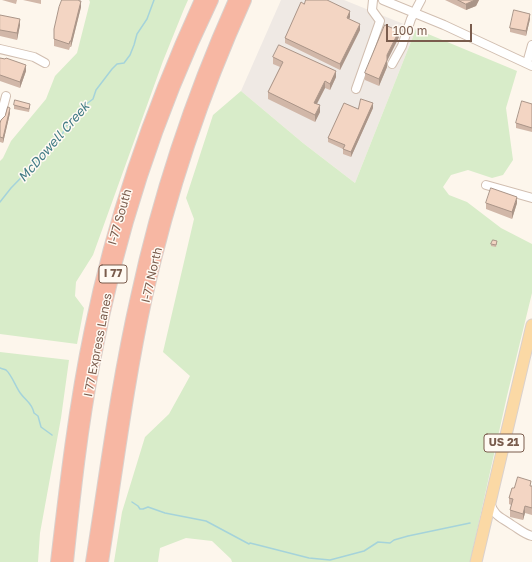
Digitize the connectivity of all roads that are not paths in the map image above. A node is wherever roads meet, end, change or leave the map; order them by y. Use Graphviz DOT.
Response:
graph roads {
  1 [pos="201,0"];
  2 [pos="212,0"];
  3 [pos="235,0"];
  4 [pos="245,0"];
  5 [pos="373,0"];
  6 [pos="384,0"];
  7 [pos="421,0"];
  8 [pos="415,13"];
  9 [pos="532,45"];
  10 [pos="0,49"];
  11 [pos="44,63"];
  12 [pos="392,64"];
  13 [pos="529,65"];
  14 [pos="356,89"];
  15 [pos="6,96"];
  16 [pos="0,119"];
  17 [pos="486,185"];
  18 [pos="532,198"];
  19 [pos="532,325"];
  20 [pos="490,503"];
  21 [pos="504,521"];
  22 [pos="483,530"];
  23 [pos="96,536"];
  24 [pos="532,536"];
  25 [pos="57,562"];
  26 [pos="67,562"];
  27 [pos="92,562"];
  28 [pos="96,562"];
  29 [pos="102,562"];
  30 [pos="476,562"];
  1 -- 25 [label="highway, I-77 South / I 77"];
  2 -- 26 [label="highway, I 77 Express Lanes / I 77"];
  3 -- 23 [label="highway, I 77"];
  4 -- 29 [label="highway, I-77 North"];
  5 -- 14 [label="street"];
  6 -- 8 [label="street"];
  7 -- 8 [label="street"];
  8 -- 12 [label="street"];
  8 -- 13 [label="street"];
  9 -- 13 [label="street"];
  10 -- 11 [label="street"];
  15 -- 16 [label="street"];
  17 -- 18 [label="street"];
  19 -- 20 [label="main road, US 21"];
  20 -- 21 [label="street"];
  20 -- 22 [label="main road, US 21"];
  21 -- 22 [label="street"];
  21 -- 24 [label="street"];
  22 -- 30 [label="main road, US 21"];
  23 -- 27 [label="highway, I 77"];
  23 -- 28 [label="highway"];
}
